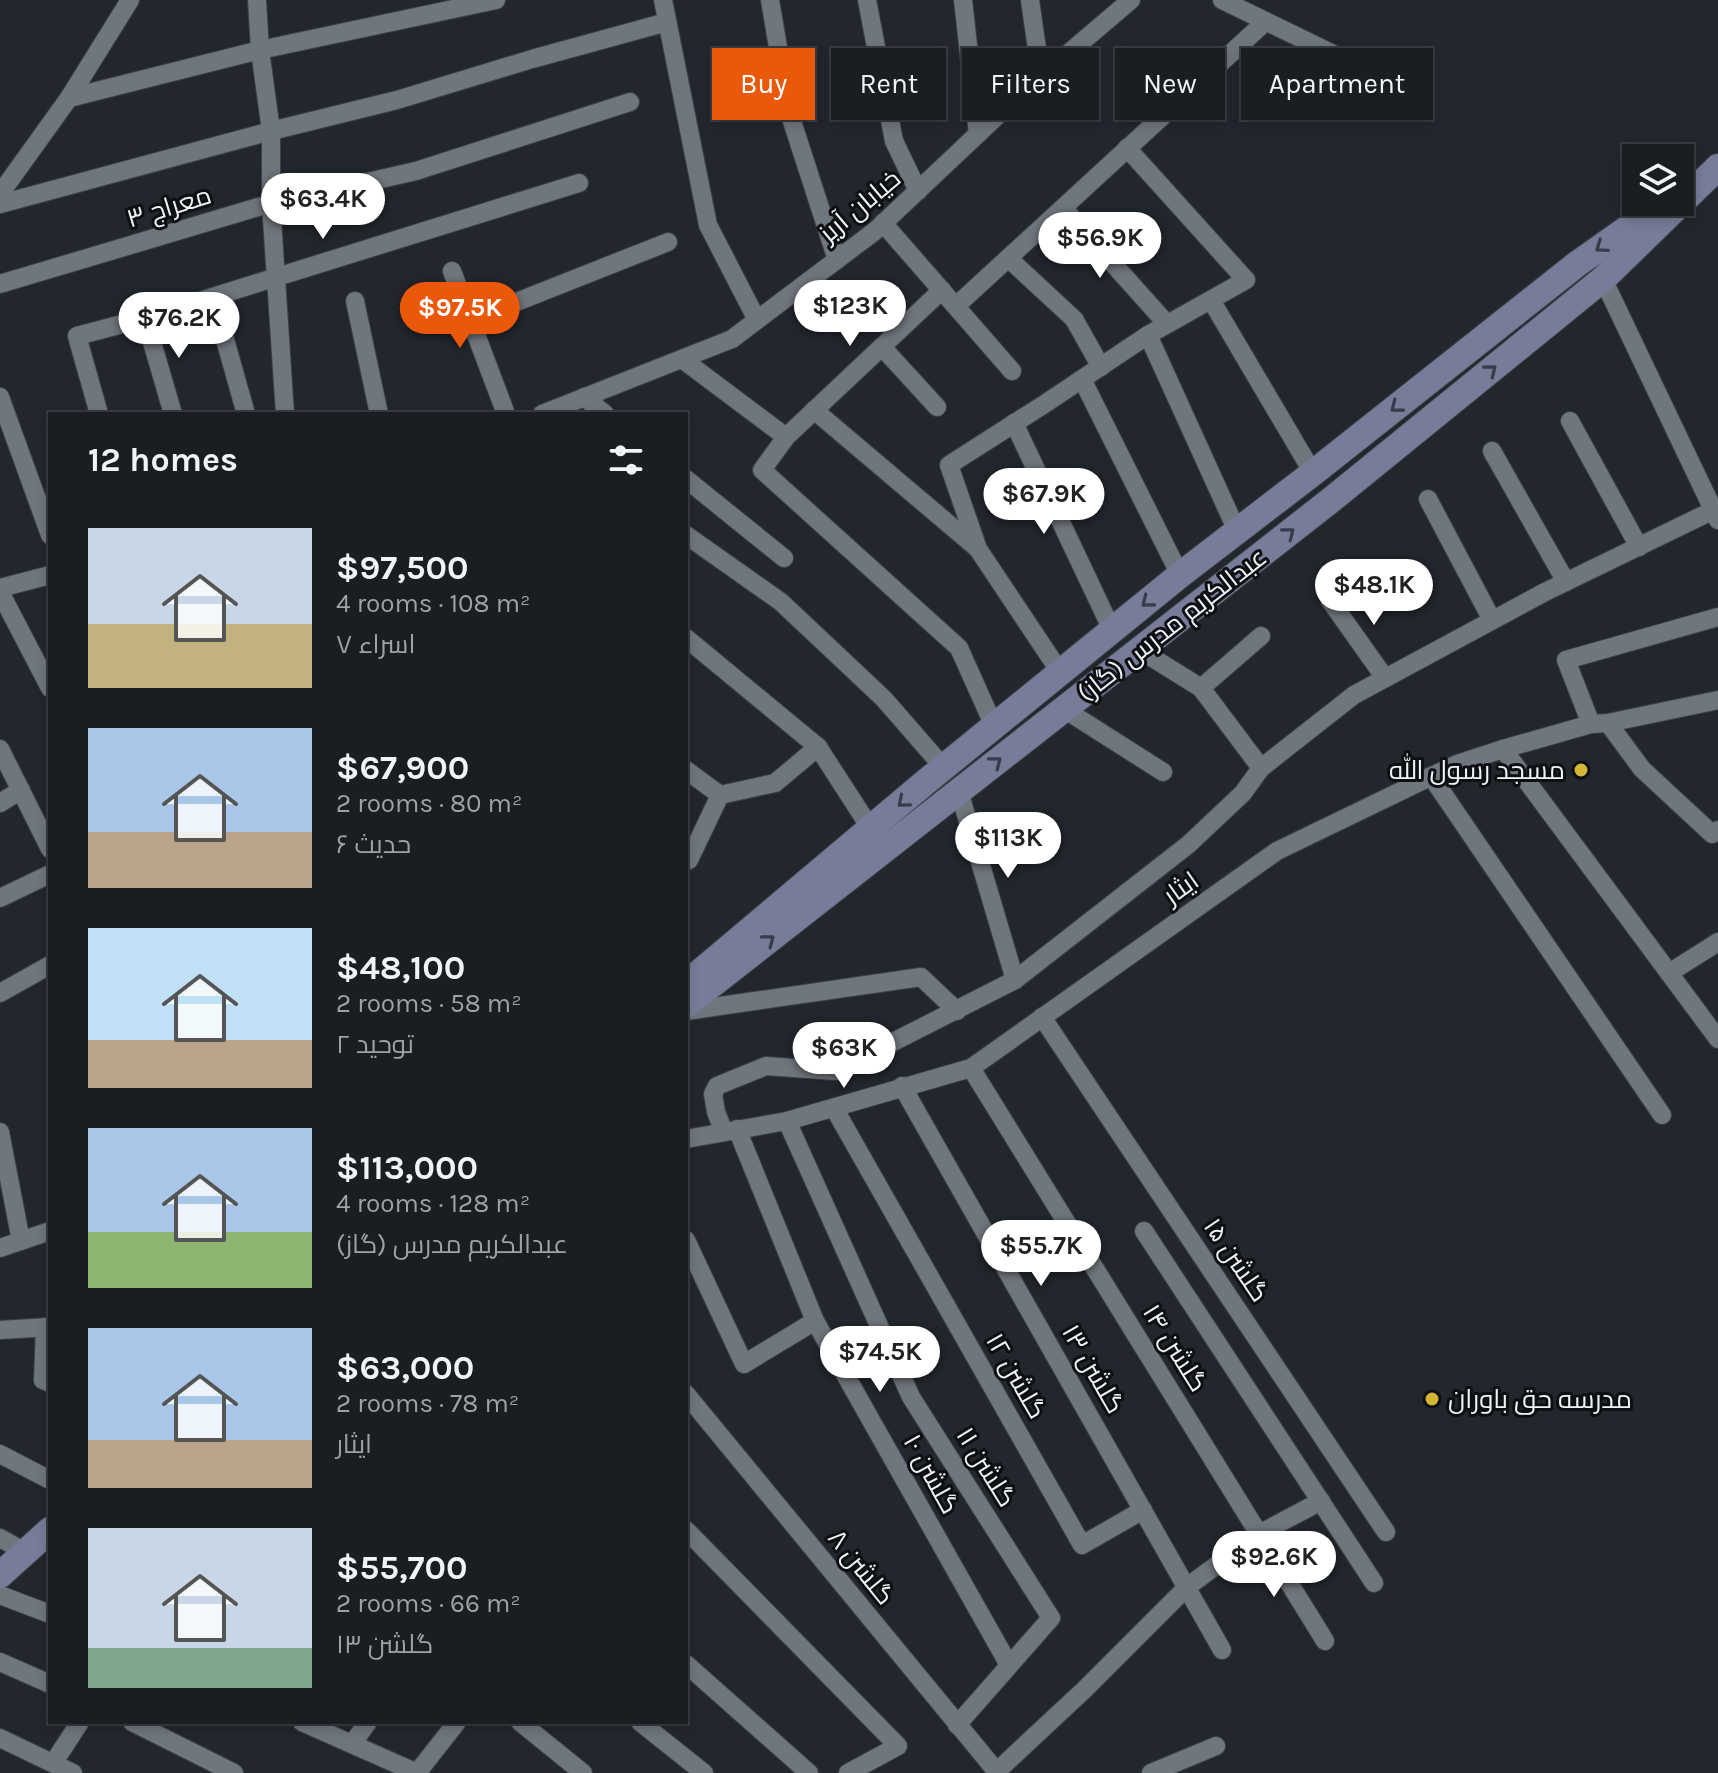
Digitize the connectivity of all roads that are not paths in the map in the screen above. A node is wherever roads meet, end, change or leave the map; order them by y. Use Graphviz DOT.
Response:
graph roads {
  1 [pos="130,0"];
  2 [pos="257,0"];
  3 [pos="496,0"];
  4 [pos="663,0"];
  5 [pos="770,0"];
  6 [pos="867,0"];
  7 [pos="963,0"];
  8 [pos="1030,0"];
  9 [pos="1222,0"];
  10 [pos="1126,2"];
  11 [pos="667,22"];
  12 [pos="1265,22"];
  13 [pos="1037,48"];
  14 [pos="1074,48"];
  15 [pos="1320,48"];
  16 [pos="260,50"];
  17 [pos="69,98"];
  18 [pos="630,102"];
  19 [pos="993,120"];
  20 [pos="271,131"];
  21 [pos="978,134"];
  22 [pos="1127,148"];
  23 [pos="1718,166"];
  24 [pos="1694,182"];
  25 [pos="579,183"];
  26 [pos="918,191"];
  27 [pos="0,194"];
  28 [pos="0,204"];
  29 [pos="271,204"];
  30 [pos="1064,209"];
  31 [pos="1645,216"];
  32 [pos="883,223"];
  33 [pos="668,242"];
  34 [pos="1008,258"];
  35 [pos="837,260"];
  36 [pos="452,271"];
  37 [pos="276,278"];
  38 [pos="1603,279"];
  39 [pos="0,284"];
  40 [pos="942,290"];
  41 [pos="213,297"];
  42 [pos="1211,300"];
  43 [pos="355,301"];
  44 [pos="956,306"];
  45 [pos="145,318"];
  46 [pos="471,320"];
  47 [pos="757,320"];
  48 [pos="1167,324"];
  49 [pos="1148,335"];
  50 [pos="882,347"];
  51 [pos="682,359"];
  52 [pos="1101,367"];
  53 [pos="1012,371"];
  54 [pos="1082,379"];
  55 [pos="0,397"];
  56 [pos="584,397"];
  57 [pos="937,407"];
  58 [pos="814,410"];
  59 [pos="98,412"];
  60 [pos="172,412"];
  61 [pos="245,412"];
  62 [pos="285,412"];
  63 [pos="379,412"];
  64 [pos="505,412"];
  65 [pos="547,412"];
  66 [pos="603,412"];
  67 [pos="1570,421"];
  68 [pos="1014,423"];
  69 [pos="786,437"];
  70 [pos="1492,451"];
  71 [pos="1313,473"];
  72 [pos="688,481"];
  73 [pos="1428,499"];
  74 [pos="1717,513"];
  75 [pos="48,529"];
  76 [pos="1237,531"];
  77 [pos="688,536"];
  78 [pos="1639,547"];
  79 [pos="978,549"];
  80 [pos="784,558"];
  81 [pos="1180,575"];
  82 [pos="48,576"];
  83 [pos="1566,582"];
  84 [pos="0,590"];
  85 [pos="1329,599"];
  86 [pos="1718,617"];
  87 [pos="1492,620"];
  88 [pos="1112,630"];
  89 [pos="1261,636"];
  90 [pos="688,640"];
  91 [pos="1140,650"];
  92 [pos="1060,672"];
  93 [pos="1385,678"];
  94 [pos="48,684"];
  95 [pos="1201,688"];
  96 [pos="1718,700"];
  97 [pos="1064,709"];
  98 [pos="1599,724"];
  99 [pos="994,726"];
  100 [pos="818,747"];
  101 [pos="0,749"];
  102 [pos="1503,749"];
  103 [pos="944,768"];
  104 [pos="1261,768"];
  105 [pos="688,771"];
  106 [pos="1163,772"];
  107 [pos="1431,776"];
  108 [pos="21,790"];
  109 [pos="959,791"];
  110 [pos="720,795"];
  111 [pos="0,803"];
  112 [pos="871,829"];
  113 [pos="1718,830"];
  114 [pos="48,845"];
  115 [pos="688,860"];
  116 [pos="48,875"];
  117 [pos="0,898"];
  118 [pos="1718,942"];
  119 [pos="48,966"];
  120 [pos="1669,973"];
  121 [pos="1015,980"];
  122 [pos="688,982"];
  123 [pos="0,993"];
  124 [pos="688,1006"];
  125 [pos="688,1008"];
  126 [pos="957,1011"];
  127 [pos="1711,1016"];
  128 [pos="1042,1017"];
  129 [pos="1718,1039"];
  130 [pos="971,1068"];
  131 [pos="902,1086"];
  132 [pos="834,1108"];
  133 [pos="1662,1115"];
  134 [pos="787,1121"];
  135 [pos="730,1131"];
  136 [pos="0,1132"];
  137 [pos="688,1139"];
  138 [pos="1144,1231"];
  139 [pos="48,1232"];
  140 [pos="21,1241"];
  141 [pos="688,1244"];
  142 [pos="0,1248"];
  143 [pos="815,1321"];
  144 [pos="48,1327"];
  145 [pos="0,1330"];
  146 [pos="48,1382"];
  147 [pos="688,1396"];
  148 [pos="0,1454"];
  149 [pos="48,1479"];
  150 [pos="1321,1501"];
  151 [pos="1143,1510"];
  152 [pos="688,1532"];
  153 [pos="1386,1532"];
  154 [pos="48,1534"];
  155 [pos="1259,1534"];
  156 [pos="0,1538"];
  157 [pos="38,1552"];
  158 [pos="0,1575"];
  159 [pos="1374,1583"];
  160 [pos="1187,1587"];
  161 [pos="0,1595"];
  162 [pos="48,1613"];
  163 [pos="1325,1641"];
  164 [pos="1222,1650"];
  165 [pos="0,1662"];
  166 [pos="1009,1665"];
  167 [pos="688,1666"];
  168 [pos="48,1683"];
  169 [pos="79,1724"];
  170 [pos="136,1724"];
  171 [pos="307,1724"];
  172 [pos="367,1724"];
  173 [pos="455,1724"];
  174 [pos="522,1724"];
  175 [pos="643,1724"];
  176 [pos="957,1725"];
  177 [pos="0,1738"];
  178 [pos="352,1744"];
  179 [pos="1216,1746"];
  180 [pos="54,1762"];
  181 [pos="996,1772"];
  182 [pos="73,1773"];
  183 [pos="234,1773"];
  184 [pos="417,1773"];
  185 [pos="583,1773"];
  186 [pos="704,1773"];
  187 [pos="809,1773"];
  188 [pos="848,1773"];
  189 [pos="1151,1773"];
  1 -- 17 [label="street"];
  2 -- 16 [label="street"];
  3 -- 16 [label="street"];
  4 -- 11 [label="street"];
  5 -- 35 [label="street"];
  6 -- 26 [label="street"];
  7 -- 21 [label="street"];
  8 -- 13 [label="street"];
  9 -- 12 [label="street"];
  10 -- 14 [label="street, خیابان آریز"];
  11 -- 20 [label="street"];
  11 -- 47 [label="street"];
  12 -- 15 [label="street"];
  12 -- 22 [label="street"];
  16 -- 17 [label="street"];
  16 -- 20 [label="street"];
  17 -- 27 [label="street"];
  18 -- 29 [label="street, معراج ۳"];
  19 -- 21 [label="street, خیابان آریز"];
  20 -- 28 [label="street"];
  20 -- 29 [label="street"];
  21 -- 26 [label="street, خیابان آریز"];
  22 -- 30 [label="street"];
  22 -- 42 [label="street"];
  23 -- 24 [label="street, عبدالکریم مدرس (گاز)"];
  23 -- 38 [label="street, عبدالکریم مدرس (گاز)"];
  25 -- 37 [label="street"];
  26 -- 32 [label="street, خیابان آریز"];
  29 -- 37 [label="street"];
  29 -- 39 [label="street, معراج ۳"];
  30 -- 34 [label="street"];
  30 -- 48 [label="street"];
  31 -- 71 [label="street, عبدالکریم مدرس (گاز), one-way"];
  32 -- 35 [label="street, خیابان آریز"];
  32 -- 40 [label="street"];
  33 -- 46 [label="street"];
  34 -- 44 [label="street"];
  34 -- 52 [label="street"];
  35 -- 47 [label="street, خیابان آریز"];
  36 -- 46 [label="street"];
  37 -- 41 [label="street"];
  37 -- 62 [label="street"];
  38 -- 74 [label="street"];
  91 -- 38 [label="street, عبدالکریم مدرس (گاز), one-way"];
  40 -- 44 [label="street"];
  40 -- 50 [label="street"];
  41 -- 45 [label="street"];
  41 -- 61 [label="street"];
  42 -- 48 [label="street"];
  42 -- 71 [label="street"];
  43 -- 63 [label="street"];
  44 -- 53 [label="street"];
  45 -- 59 [label="street"];
  45 -- 60 [label="street"];
  46 -- 64 [label="street"];
  47 -- 51 [label="street, خیابان آریز"];
  48 -- 49 [label="street"];
  49 -- 52 [label="street"];
  49 -- 76 [label="street"];
  50 -- 57 [label="street"];
  50 -- 58 [label="street"];
  51 -- 56 [label="street, خیابان آریز"];
  51 -- 69 [label="street"];
  52 -- 54 [label="street"];
  54 -- 68 [label="street"];
  54 -- 81 [label="street"];
  55 -- 75 [label="street"];
  56 -- 65 [label="street, خیابان آریز"];
  56 -- 66 [label="street"];
  58 -- 69 [label="street"];
  58 -- 79 [label="street"];
  67 -- 78 [label="street"];
  68 -- 79 [label="street"];
  68 -- 88 [label="street"];
  69 -- 99 [label="street"];
  70 -- 83 [label="street"];
  71 -- 76 [label="street, عبدالکریم مدرس (گاز)"];
  72 -- 80 [label="street"];
  73 -- 87 [label="street"];
  74 -- 78 [label="street"];
  76 -- 81 [label="street, عبدالکریم مدرس (گاز)"];
  77 -- 103 [label="street"];
  78 -- 83 [label="street"];
  79 -- 92 [label="street"];
  81 -- 88 [label="street, عبدالکریم مدرس (گاز), one-way"];
  82 -- 84 [label="street"];
  83 -- 87 [label="street"];
  84 -- 94 [label="street"];
  85 -- 93 [label="street"];
  86 -- 98 [label="street"];
  87 -- 93 [label="street"];
  88 -- 92 [label="street, عبدالکریم مدرس (گاز)"];
  89 -- 95 [label="street"];
  90 -- 100 [label="street"];
  91 -- 95 [label="street"];
  91 -- 97 [label="street, عبدالکریم مدرس (گاز)"];
  92 -- 99 [label="street, عبدالکریم مدرس (گاز)"];
  93 -- 104 [label="street"];
  95 -- 104 [label="street"];
  96 -- 98 [label="street, ایثار"];
  97 -- 106 [label="street"];
  109 -- 97 [label="street, عبدالکریم مدرس (گاز), one-way"];
  98 -- 102 [label="street, ایثار"];
  98 -- 113 [label="street"];
  99 -- 103 [label="street, عبدالکریم مدرس (گاز)"];
  100 -- 110 [label="street"];
  100 -- 112 [label="street"];
  101 -- 108 [label="street"];
  102 -- 107 [label="street, ایثار"];
  102 -- 120 [label="street"];
  103 -- 109 [label="street"];
  103 -- 112 [label="street, عبدالکریم مدرس (گاز), one-way"];
  104 -- 121 [label="street"];
  105 -- 110 [label="street"];
  107 -- 128 [label="street, ایثار"];
  107 -- 133 [label="street"];
  108 -- 111 [label="street"];
  108 -- 114 [label="street"];
  109 -- 121 [label="street"];
  124 -- 109 [label="street, عبدالکریم مدرس (گاز), one-way"];
  110 -- 115 [label="street"];
  112 -- 122 [label="street, عبدالکریم مدرس (گاز)"];
  116 -- 117 [label="street"];
  118 -- 120 [label="street"];
  119 -- 123 [label="street"];
  120 -- 127 [label="street"];
  121 -- 126 [label="street"];
  125 -- 126 [label="street"];
  126 -- 135 [label="street, گلشن ۱۰"];
  127 -- 129 [label="street"];
  128 -- 130 [label="street, ایثار"];
  128 -- 153 [label="street, گلشن ۱۵"];
  130 -- 131 [label="street, ایثار"];
  130 -- 155 [label="street, گلشن ۱۴"];
  131 -- 132 [label="street, ایثار"];
  131 -- 151 [label="street, گلشن ۱۳"];
  132 -- 134 [label="street, ایثار"];
  132 -- 151 [label="street, گلشن ۱۲"];
  134 -- 135 [label="street, ایثار"];
  134 -- 166 [label="street, گلشن ۱۱"];
  135 -- 137 [label="street, ایثار"];
  135 -- 143 [label="street, گلشن ۱۰"];
  136 -- 140 [label="street"];
  138 -- 150 [label="street"];
  139 -- 140 [label="street"];
  140 -- 142 [label="street"];
  141 -- 143 [label="street"];
  143 -- 166 [label="street, گلشن ۱۰"];
  144 -- 145 [label="street"];
  144 -- 146 [label="street"];
  147 -- 176 [label="street, گلشن ۸"];
  148 -- 149 [label="street"];
  150 -- 155 [label="street"];
  150 -- 159 [label="street"];
  151 -- 160 [label="street, گلشن ۱۳"];
  152 -- 188 [label="street"];
  154 -- 157 [label="street"];
  155 -- 160 [label="street"];
  155 -- 163 [label="street, گلشن ۱۴"];
  156 -- 157 [label="street"];
  157 -- 158 [label="street"];
  157 -- 161 [label="street"];
  160 -- 164 [label="street, گلشن ۱۳"];
  160 -- 181 [label="street"];
  161 -- 162 [label="street"];
  165 -- 168 [label="street"];
  166 -- 176 [label="street"];
  167 -- 187 [label="street"];
  169 -- 180 [label="street"];
  170 -- 183 [label="street"];
  171 -- 178 [label="street"];
  172 -- 178 [label="street"];
  173 -- 184 [label="street"];
  174 -- 185 [label="street"];
  175 -- 186 [label="street"];
  176 -- 181 [label="street, گلشن ۸"];
  177 -- 180 [label="street"];
  178 -- 184 [label="street"];
  179 -- 189 [label="street"];
  180 -- 182 [label="street"];
}
